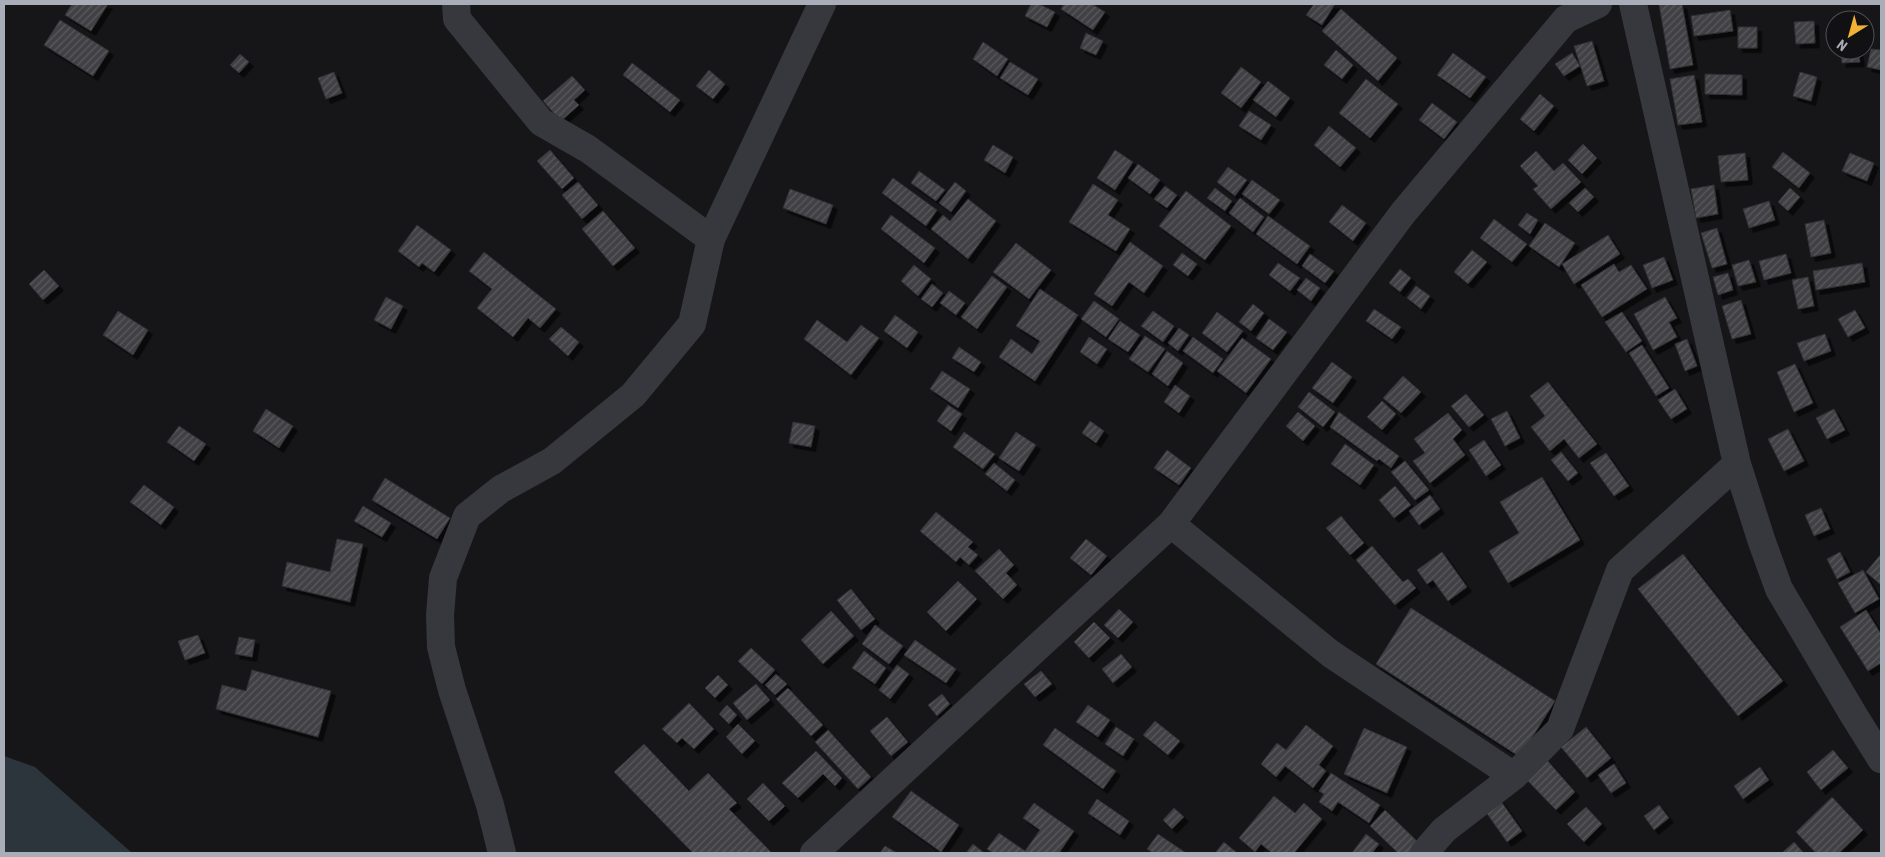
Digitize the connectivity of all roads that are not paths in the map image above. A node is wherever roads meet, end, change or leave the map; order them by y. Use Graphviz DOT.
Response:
graph roads {
  1 [pos="456,4"];
  2 [pos="822,4"];
  3 [pos="1598,4"];
  4 [pos="1633,4"];
  5 [pos="711,239"];
  6 [pos="1737,464"];
  7 [pos="1171,524"];
  8 [pos="1881,759"];
  9 [pos="1514,776"];
  10 [pos="502,853"];
  11 [pos="814,853"];
  12 [pos="1424,853"];
  1 -- 5 [label="street"];
  2 -- 5 [label="street"];
  3 -- 7 [label="street"];
  4 -- 6 [label="street"];
  5 -- 10 [label="street"];
  6 -- 8 [label="street"];
  6 -- 9 [label="street"];
  7 -- 9 [label="street"];
  7 -- 11 [label="street"];
  9 -- 12 [label="street"];
}
